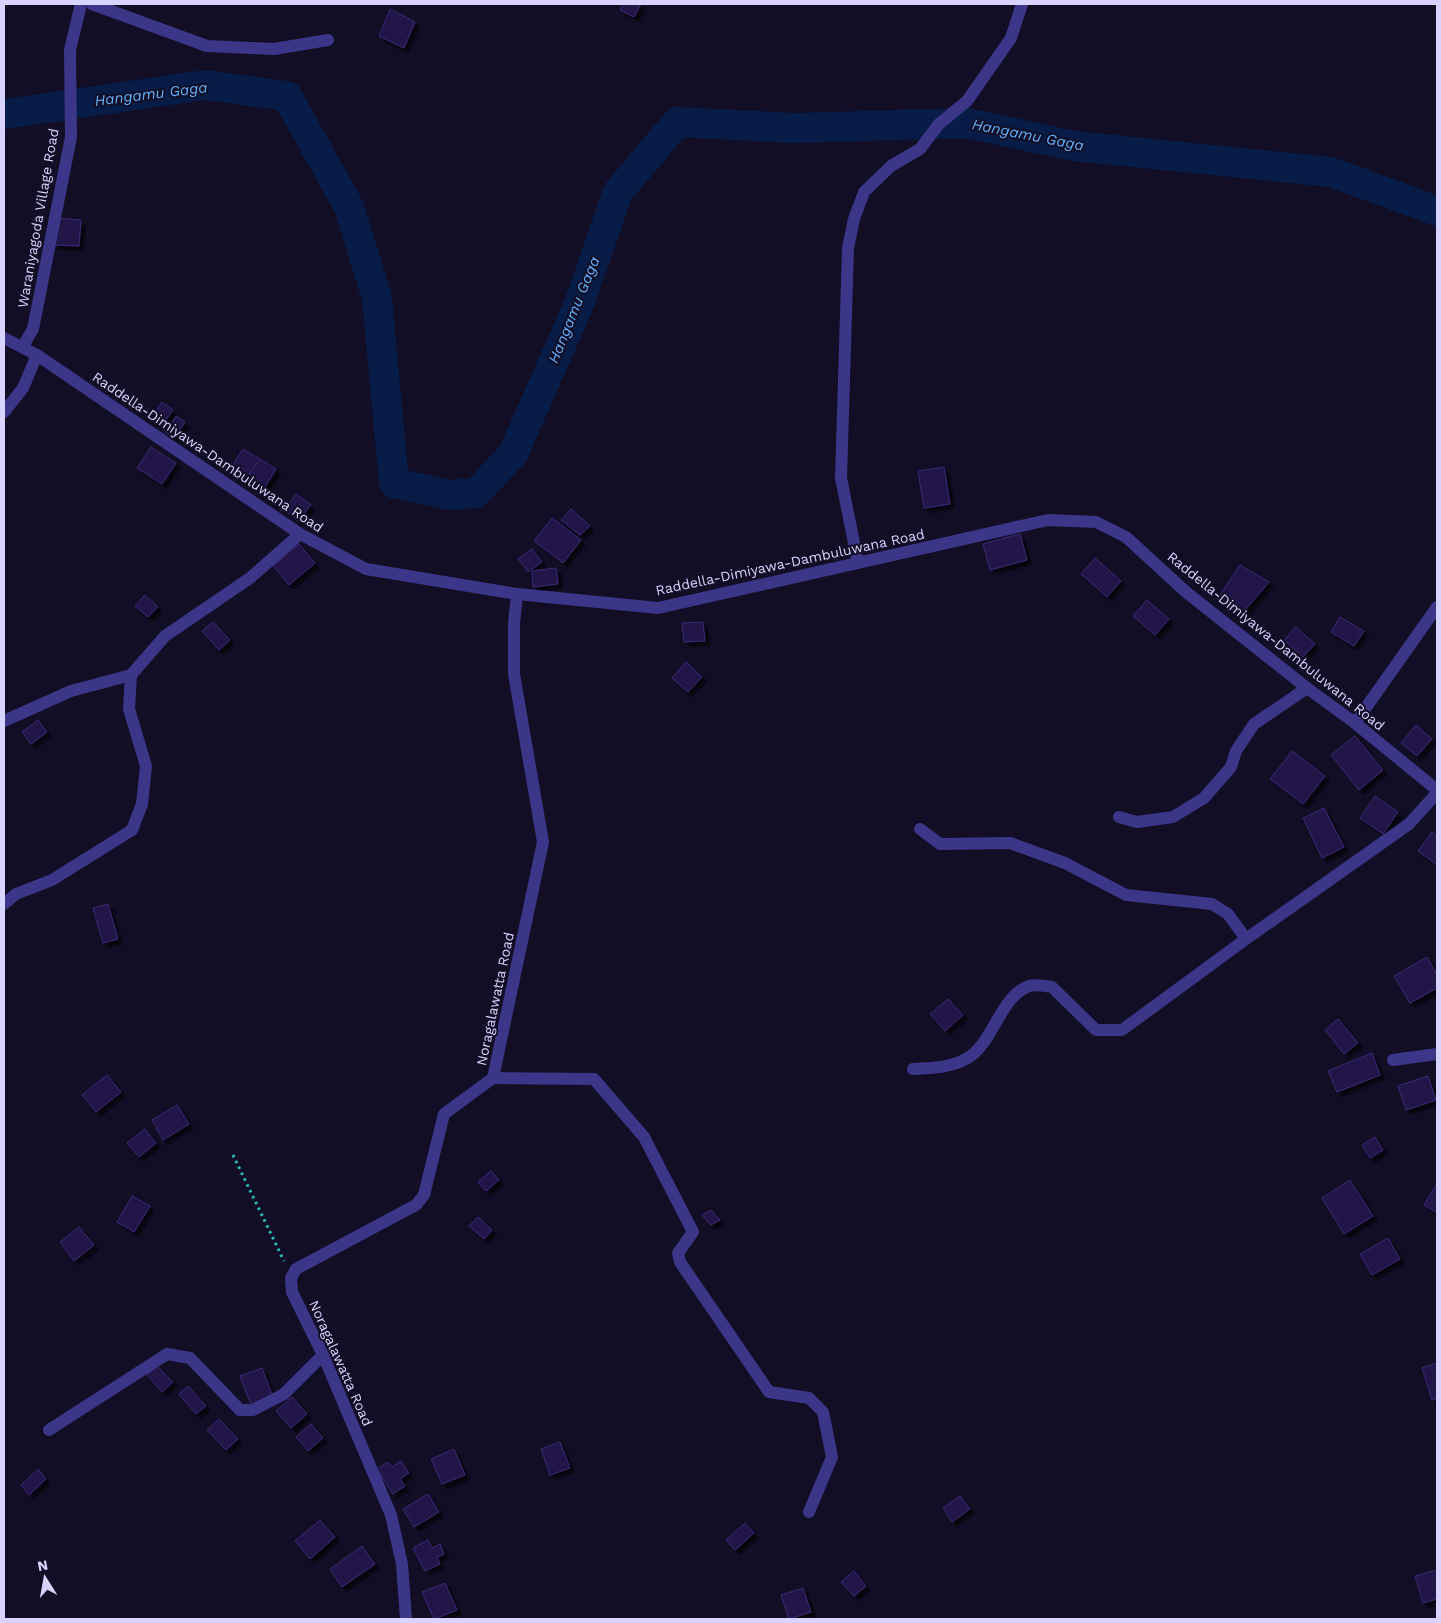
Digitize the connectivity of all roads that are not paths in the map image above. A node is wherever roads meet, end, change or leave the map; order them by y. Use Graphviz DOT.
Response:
graph roads {
  1 [pos="81,4"];
  2 [pos="92,4"];
  3 [pos="1022,4"];
  4 [pos="328,40"];
  5 [pos="4,338"];
  6 [pos="23,346"];
  7 [pos="37,355"];
  8 [pos="4,412"];
  9 [pos="300,534"];
  10 [pos="858,563"];
  11 [pos="516,594"];
  12 [pos="1437,607"];
  13 [pos="131,675"];
  14 [pos="1307,688"];
  15 [pos="4,721"];
  16 [pos="1355,723"];
  17 [pos="1437,792"];
  18 [pos="1119,816"];
  19 [pos="920,830"];
  20 [pos="4,904"];
  21 [pos="1246,938"];
  22 [pos="1437,1054"];
  23 [pos="1393,1060"];
  24 [pos="913,1069"];
  25 [pos="493,1078"];
  26 [pos="323,1355"];
  27 [pos="49,1430"];
  28 [pos="809,1512"];
  29 [pos="406,1619"];
  1 -- 6 [label="street, Waraniyagoda Village Road"];
  2 -- 4 [label="street"];
  3 -- 10 [label="street"];
  5 -- 6 [label="street, Raddella-Dimiyawa-Dambuluwana Road"];
  6 -- 7 [label="street, Raddella-Dimiyawa-Dambuluwana Road"];
  7 -- 8 [label="street"];
  7 -- 9 [label="street, Raddella-Dimiyawa-Dambuluwana Road"];
  9 -- 11 [label="street, Raddella-Dimiyawa-Dambuluwana Road"];
  9 -- 13 [label="street"];
  10 -- 11 [label="street, Raddella-Dimiyawa-Dambuluwana Road"];
  10 -- 14 [label="street, Raddella-Dimiyawa-Dambuluwana Road"];
  11 -- 25 [label="street, Noragalawatta Road"];
  12 -- 16 [label="street"];
  13 -- 15 [label="street"];
  13 -- 20 [label="street"];
  14 -- 16 [label="street, Raddella-Dimiyawa-Dambuluwana Road"];
  14 -- 18 [label="street"];
  16 -- 17 [label="street, Raddella-Dimiyawa-Dambuluwana Road"];
  17 -- 21 [label="street"];
  19 -- 21 [label="street"];
  21 -- 24 [label="street"];
  22 -- 23 [label="street"];
  25 -- 26 [label="street, Noragalawatta Road"];
  25 -- 28 [label="street"];
  26 -- 27 [label="street"];
  26 -- 29 [label="street, Noragalawatta Road"];
}
